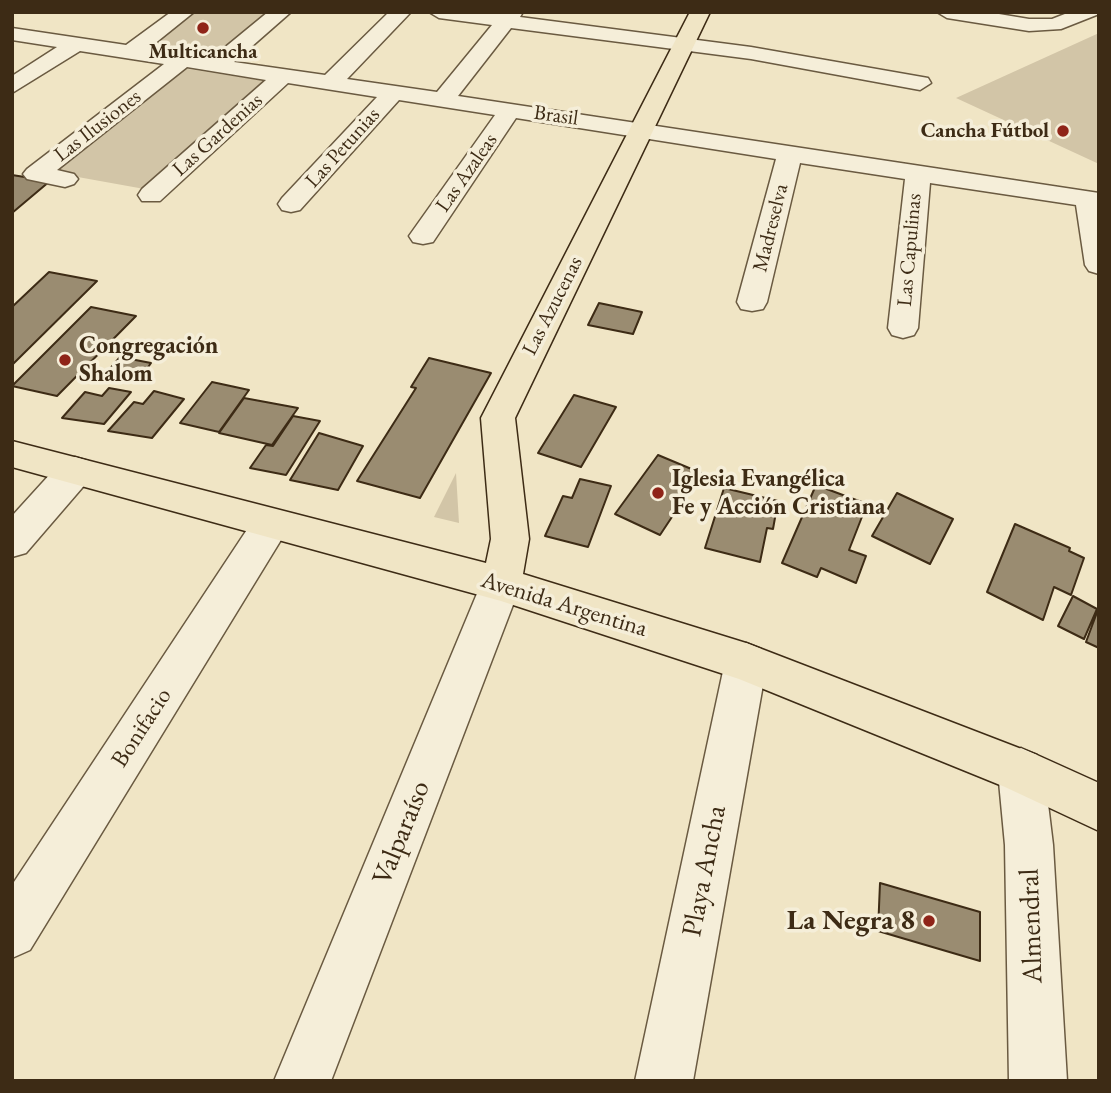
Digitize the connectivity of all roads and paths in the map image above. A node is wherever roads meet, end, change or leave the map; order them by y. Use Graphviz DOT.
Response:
graph roads {
  1 [pos="184,12"];
  2 [pos="281,12"];
  3 [pos="401,12"];
  4 [pos="439,12"];
  5 [pos="700,12"];
  6 [pos="947,12"];
  7 [pos="1090,12"];
  8 [pos="509,17"];
  9 [pos="55,18"];
  10 [pos="19,35"];
  11 [pos="76,44"];
  12 [pos="685,44"];
  13 [pos="130,52"];
  14 [pos="183,60"];
  15 [pos="217,65"];
  16 [pos="284,75"];
  17 [pos="331,82"];
  18 [pos="920,83"];
  19 [pos="12,86"];
  20 [pos="394,92"];
  21 [pos="444,99"];
  22 [pos="510,110"];
  23 [pos="642,129"];
  24 [pos="790,153"];
  25 [pos="918,172"];
  26 [pos="65,178"];
  27 [pos="151,195"];
  28 [pos="1093,200"];
  29 [pos="291,205"];
  30 [pos="423,236"];
  31 [pos="1099,265"];
  32 [pos="752,302"];
  33 [pos="903,328"];
  34 [pos="12,454"];
  35 [pos="75,471"];
  36 [pos="271,524"];
  37 [pos="12,542"];
  38 [pos="501,584"];
  39 [pos="746,662"];
  40 [pos="1021,771"];
  41 [pos="1099,807"];
  42 [pos="12,932"];
  43 [pos="302,1081"];
  44 [pos="664,1081"];
  45 [pos="1038,1081"];
  1 -- 13 [label="street"];
  2 -- 15 [label="street"];
  3 -- 17 [label="street"];
  4 -- 8 [label="street"];
  5 -- 12 [label="main road, Las Azucenas"];
  6 -- 7 [label="street"];
  8 -- 12 [label="street"];
  8 -- 21 [label="street"];
  9 -- 10 [label="street"];
  10 -- 11 [label="street, Brasil"];
  11 -- 13 [label="street, Brasil"];
  11 -- 19 [label="street"];
  12 -- 18 [label="street"];
  12 -- 23 [label="main road, Las Azucenas"];
  13 -- 14 [label="street, Brasil"];
  14 -- 15 [label="street, Brasil"];
  14 -- 26 [label="street, Las Ilusiones"];
  15 -- 16 [label="street, Brasil"];
  16 -- 17 [label="street, Brasil"];
  16 -- 27 [label="street, Las Gardenias"];
  17 -- 20 [label="street, Brasil"];
  20 -- 21 [label="street, Brasil"];
  20 -- 29 [label="street, Las Petunias"];
  21 -- 22 [label="street, Brasil"];
  22 -- 23 [label="street, Brasil"];
  22 -- 30 [label="street, Las Azaleas"];
  23 -- 24 [label="street, Brasil"];
  23 -- 38 [label="main road, Las Azucenas"];
  24 -- 25 [label="street, Brasil"];
  24 -- 32 [label="street, Madreselva"];
  25 -- 28 [label="street, Brasil"];
  25 -- 33 [label="street, Las Capulinas"];
  28 -- 31 [label="street"];
  34 -- 35 [label="main road, Avenida Argentina"];
  35 -- 36 [label="main road, Avenida Argentina"];
  35 -- 37 [label="street"];
  36 -- 38 [label="main road, Avenida Argentina"];
  36 -- 42 [label="street, Bonifacio"];
  38 -- 39 [label="main road, Avenida Argentina"];
  38 -- 43 [label="street, Valparaíso"];
  39 -- 40 [label="main road, Avenida Argentina"];
  39 -- 44 [label="street, Playa Ancha"];
  40 -- 41 [label="main road, Avenida Argentina"];
  40 -- 45 [label="street, Almendral"];
}
